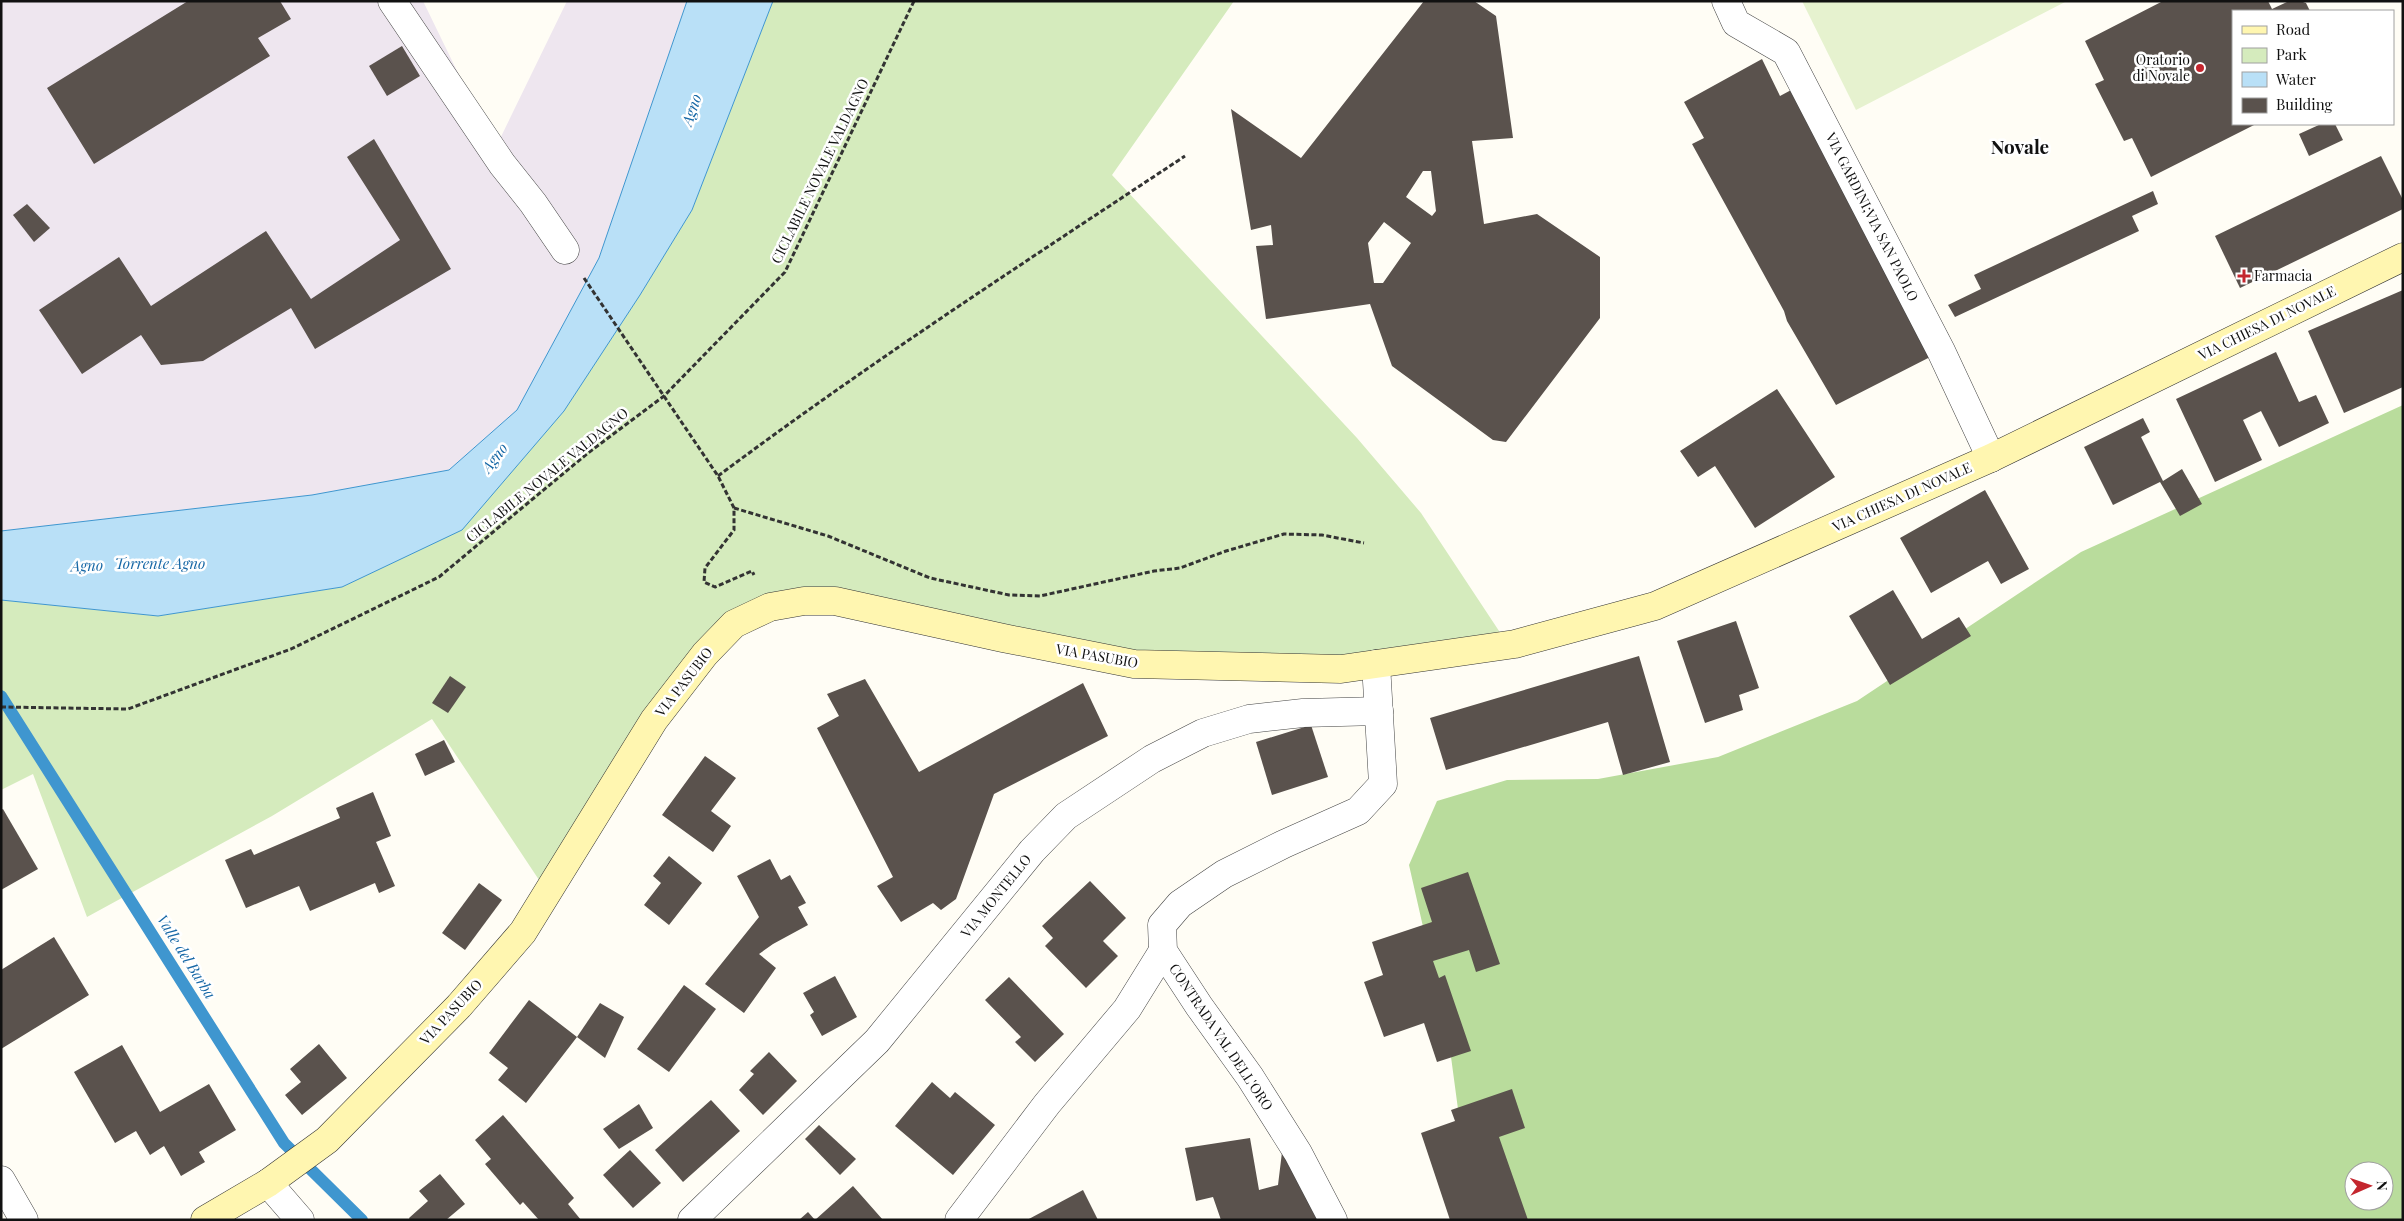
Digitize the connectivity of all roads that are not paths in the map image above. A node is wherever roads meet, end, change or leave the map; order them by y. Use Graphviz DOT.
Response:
graph roads {
  1 [pos="392,1"];
  2 [pos="1726,1"];
  3 [pos="565,250"];
  4 [pos="2403,257"];
  5 [pos="1991,458"];
  6 [pos="1376,664"];
  7 [pos="1379,711"];
  8 [pos="1163,951"];
  9 [pos="279,1175"];
  10 [pos="1,1180"];
  11 [pos="24,1220"];
  12 [pos="205,1220"];
  13 [pos="300,1220"];
  14 [pos="692,1220"];
  15 [pos="959,1220"];
  16 [pos="1333,1220"];
  1 -- 3 [label="street"];
  2 -- 5 [label="street, VIA GARDINI;VIA SAN PAOLO"];
  4 -- 5 [label="main road, VIA CHIESA DI NOVALE"];
  5 -- 6 [label="main road, VIA CHIESA DI NOVALE"];
  6 -- 7 [label="street, CONTRADA VAL DELL'ORO"];
  6 -- 9 [label="main road, VIA PASUBIO"];
  7 -- 8 [label="street, CONTRADA VAL DELL'ORO"];
  7 -- 14 [label="street, VIA MONTELLO"];
  8 -- 15 [label="street"];
  8 -- 16 [label="street, CONTRADA VAL DELL'ORO"];
  9 -- 12 [label="main road, VIA PASUBIO"];
  9 -- 13 [label="street"];
  10 -- 11 [label="street"];
}
